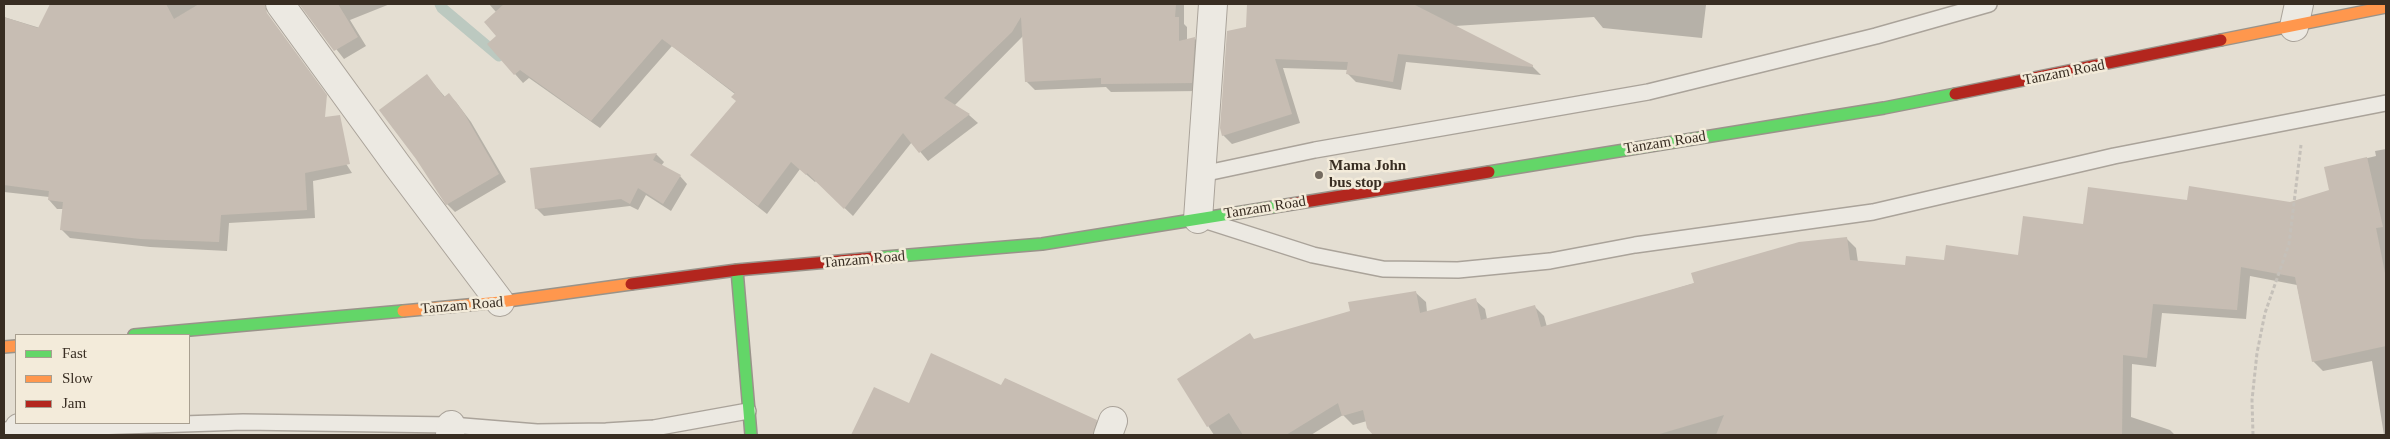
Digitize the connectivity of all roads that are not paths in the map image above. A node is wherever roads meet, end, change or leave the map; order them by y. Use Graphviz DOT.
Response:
graph roads {
  1 [pos="280,4"];
  2 [pos="1213,4"];
  3 [pos="1989,4"];
  4 [pos="2386,7"];
  5 [pos="2296,15"];
  6 [pos="2386,102"];
  7 [pos="1202,174"];
  8 [pos="1198,219"];
  9 [pos="737,270"];
  10 [pos="500,302"];
  11 [pos="145,334"];
  12 [pos="748,411"];
  13 [pos="450,430"];
  14 [pos="14,431"];
  15 [pos="751,435"];
  1 -- 10 [label="street"];
  2 -- 7 [label="street"];
  3 -- 7 [label="lane"];
  4 -- 5 [label="main road, Tanzam Road"];
  5 -- 8 [label="main road, Tanzam Road"];
  6 -- 8 [label="lane"];
  7 -- 8 [label="street"];
  8 -- 9 [label="main road, Tanzam Road"];
  9 -- 10 [label="main road, Tanzam Road"];
  9 -- 12 [label="main road"];
  10 -- 11 [label="main road, Tanzam Road"];
  12 -- 13 [label="lane"];
  12 -- 15 [label="main road"];
  13 -- 14 [label="lane"];
}
